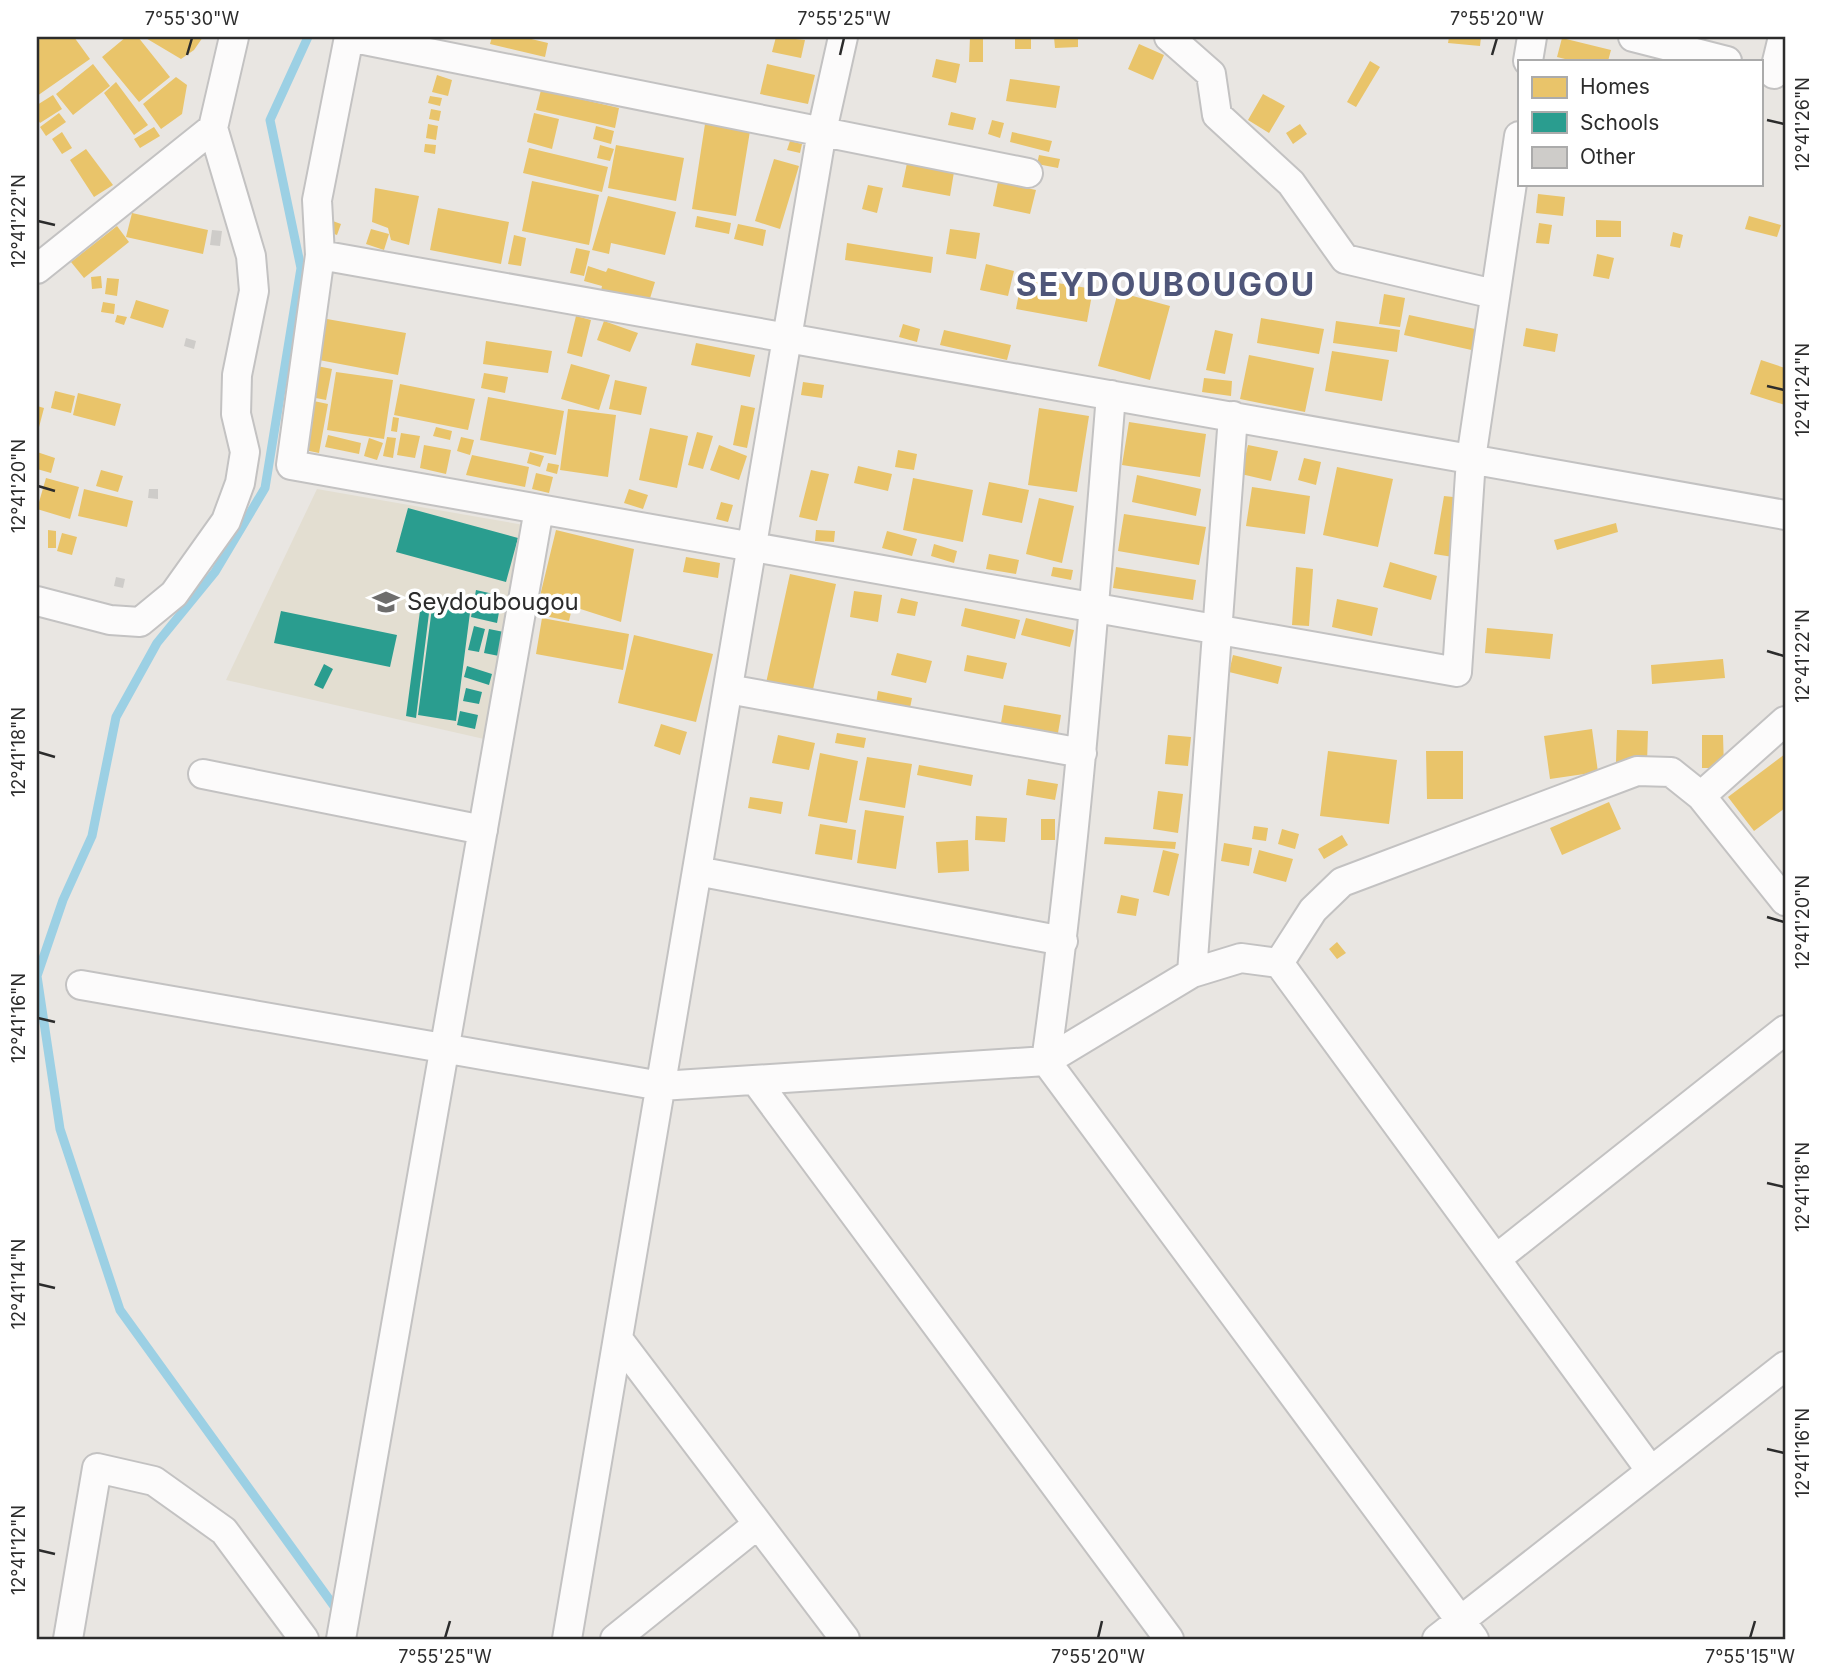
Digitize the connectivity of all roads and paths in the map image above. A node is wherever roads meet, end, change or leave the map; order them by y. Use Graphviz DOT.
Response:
graph roads {
  1 [pos="234,37"];
  2 [pos="349,37"];
  3 [pos="843,37"];
  4 [pos="1169,37"];
  5 [pos="1532,37"];
  6 [pos="1633,37"];
  7 [pos="1783,37"];
  8 [pos="1528,60"];
  9 [pos="1723,60"];
  10 [pos="1773,73"];
  11 [pos="213,128"];
  12 [pos="822,131"];
  13 [pos="1518,142"];
  14 [pos="1028,173"];
  15 [pos="320,255"];
  16 [pos="37,269"];
  17 [pos="1494,294"];
  18 [pos="787,337"];
  19 [pos="1111,395"];
  20 [pos="1233,416"];
  21 [pos="1471,459"];
  22 [pos="539,509"];
  23 [pos="1785,515"];
  24 [pos="752,547"];
  25 [pos="37,601"];
  26 [pos="1094,607"];
  27 [pos="1216,629"];
  28 [pos="727,689"];
  29 [pos="1785,721"];
  30 [pos="1082,753"];
  31 [pos="203,774"];
  32 [pos="1701,796"];
  33 [pos="483,830"];
  34 [pos="697,871"];
  35 [pos="1785,901"];
  36 [pos="1063,941"];
  37 [pos="1279,963"];
  38 [pos="1192,973"];
  39 [pos="80,985"];
  40 [pos="1785,1030"];
  41 [pos="444,1048"];
  42 [pos="1046,1061"];
  43 [pos="756,1081"];
  44 [pos="661,1086"];
  45 [pos="1496,1259"];
  46 [pos="618,1339"];
  47 [pos="1785,1366"];
  48 [pos="1651,1471"];
  49 [pos="758,1524"];
  50 [pos="1467,1630"];
  51 [pos="68,1639"];
  52 [pos="304,1639"];
  53 [pos="341,1639"];
  54 [pos="567,1639"];
  55 [pos="615,1639"];
  56 [pos="845,1639"];
  57 [pos="1169,1639"];
  58 [pos="1437,1639"];
  1 -- 11 [label="street"];
  2 -- 12 [label="street"];
  2 -- 15 [label="street"];
  3 -- 12 [label="street"];
  4 -- 17 [label="street"];
  5 -- 8 [label="street"];
  6 -- 9 [label="street"];
  7 -- 10 [label="street"];
  11 -- 16 [label="street"];
  11 -- 25 [label="street"];
  12 -- 14 [label="street"];
  12 -- 18 [label="street"];
  13 -- 17 [label="street"];
  15 -- 18 [label="street"];
  15 -- 22 [label="street"];
  17 -- 21 [label="street"];
  18 -- 19 [label="street"];
  18 -- 24 [label="street"];
  19 -- 20 [label="street"];
  19 -- 26 [label="street"];
  20 -- 21 [label="street"];
  20 -- 27 [label="street"];
  21 -- 23 [label="street"];
  21 -- 27 [label="street"];
  22 -- 24 [label="street"];
  22 -- 33 [label="street"];
  24 -- 26 [label="street"];
  24 -- 28 [label="street"];
  26 -- 27 [label="street"];
  26 -- 30 [label="street"];
  27 -- 38 [label="street"];
  28 -- 30 [label="street"];
  28 -- 34 [label="street"];
  29 -- 32 [label="street"];
  30 -- 36 [label="street"];
  31 -- 33 [label="street"];
  32 -- 35 [label="street"];
  32 -- 37 [label="street"];
  33 -- 41 [label="street"];
  34 -- 36 [label="street"];
  34 -- 44 [label="street"];
  36 -- 42 [label="street"];
  37 -- 38 [label="street"];
  37 -- 45 [label="street"];
  38 -- 42 [label="street"];
  39 -- 41 [label="street"];
  40 -- 45 [label="street"];
  41 -- 44 [label="street"];
  41 -- 53 [label="street"];
  42 -- 43 [label="street"];
  42 -- 50 [label="street"];
  43 -- 44 [label="street"];
  43 -- 57 [label="street"];
  44 -- 46 [label="street"];
  45 -- 48 [label="street"];
  46 -- 49 [label="street"];
  46 -- 54 [label="street"];
  47 -- 48 [label="street"];
  48 -- 50 [label="street"];
  49 -- 55 [label="street"];
  49 -- 56 [label="street"];
  50 -- 58 [label="street"];
  51 -- 52 [label="street"];
}
